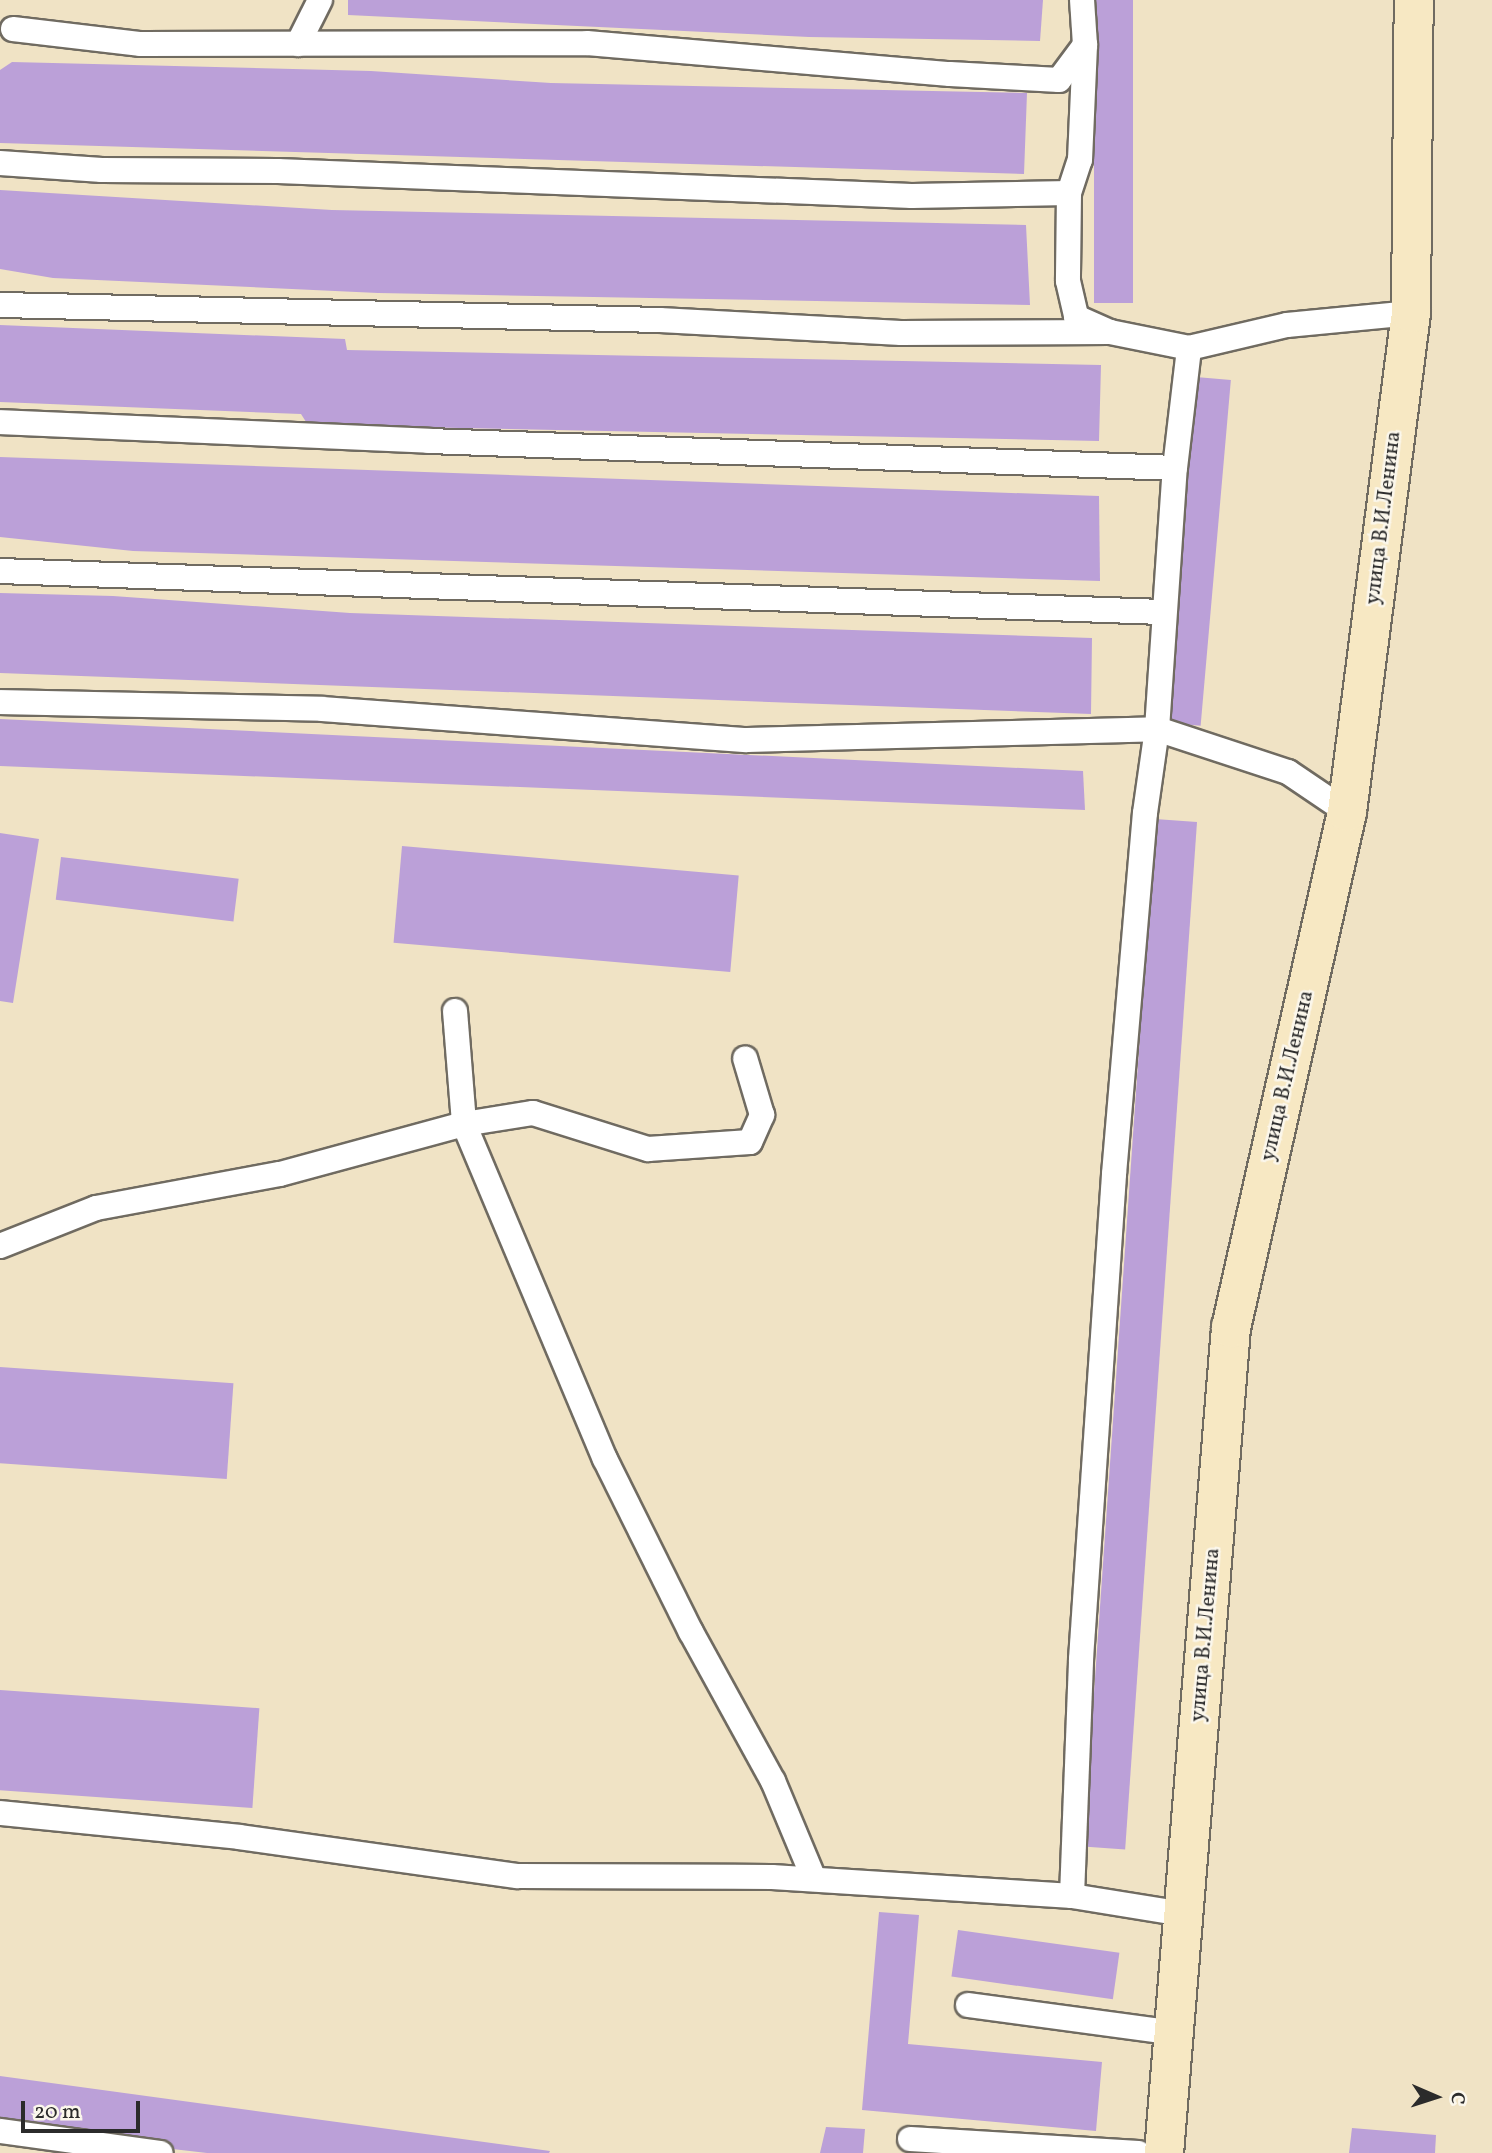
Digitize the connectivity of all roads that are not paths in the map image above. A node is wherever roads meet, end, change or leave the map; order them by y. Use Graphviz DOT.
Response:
graph roads {
  1 [pos="320,0"];
  2 [pos="1082,0"];
  3 [pos="1414,0"];
  4 [pos="13,29"];
  5 [pos="298,44"];
  6 [pos="1085,45"];
  7 [pos="0,163"];
  8 [pos="1069,192"];
  9 [pos="0,305"];
  10 [pos="1411,313"];
  11 [pos="1110,332"];
  12 [pos="1189,348"];
  13 [pos="0,422"];
  14 [pos="1175,468"];
  15 [pos="0,571"];
  16 [pos="1163,612"];
  17 [pos="0,702"];
  18 [pos="1157,729"];
  19 [pos="1347,812"];
  20 [pos="455,1012"];
  21 [pos="745,1058"];
  22 [pos="464,1124"];
  23 [pos="0,1246"];
  24 [pos="0,1813"];
  25 [pos="814,1879"];
  26 [pos="1072,1896"];
  27 [pos="1184,1914"];
  28 [pos="968,2005"];
  29 [pos="1174,2033"];
  30 [pos="0,2131"];
  31 [pos="910,2139"];
  32 [pos="160,2153"];
  33 [pos="1139,2153"];
  34 [pos="1164,2153"];
  1 -- 5 [label="lane"];
  2 -- 6 [label="lane"];
  3 -- 10 [label="main road, улица В.И.Ленина"];
  4 -- 5 [label="lane"];
  5 -- 6 [label="lane"];
  6 -- 8 [label="lane"];
  7 -- 8 [label="lane"];
  8 -- 11 [label="lane"];
  9 -- 11 [label="lane"];
  10 -- 12 [label="lane"];
  10 -- 19 [label="main road, улица В.И.Ленина"];
  11 -- 12 [label="lane"];
  12 -- 14 [label="lane"];
  13 -- 14 [label="lane"];
  14 -- 16 [label="lane"];
  15 -- 16 [label="lane"];
  16 -- 18 [label="lane"];
  17 -- 18 [label="lane"];
  18 -- 19 [label="lane"];
  18 -- 26 [label="lane"];
  19 -- 27 [label="main road, улица В.И.Ленина"];
  20 -- 22 [label="lane"];
  21 -- 22 [label="lane"];
  22 -- 23 [label="lane"];
  22 -- 25 [label="lane"];
  24 -- 25 [label="lane"];
  25 -- 26 [label="lane"];
  26 -- 27 [label="lane"];
  27 -- 29 [label="main road, улица В.И.Ленина"];
  28 -- 29 [label="lane"];
  29 -- 34 [label="main road, улица В.И.Ленина"];
  30 -- 32 [label="lane"];
  31 -- 33 [label="lane"];
}
